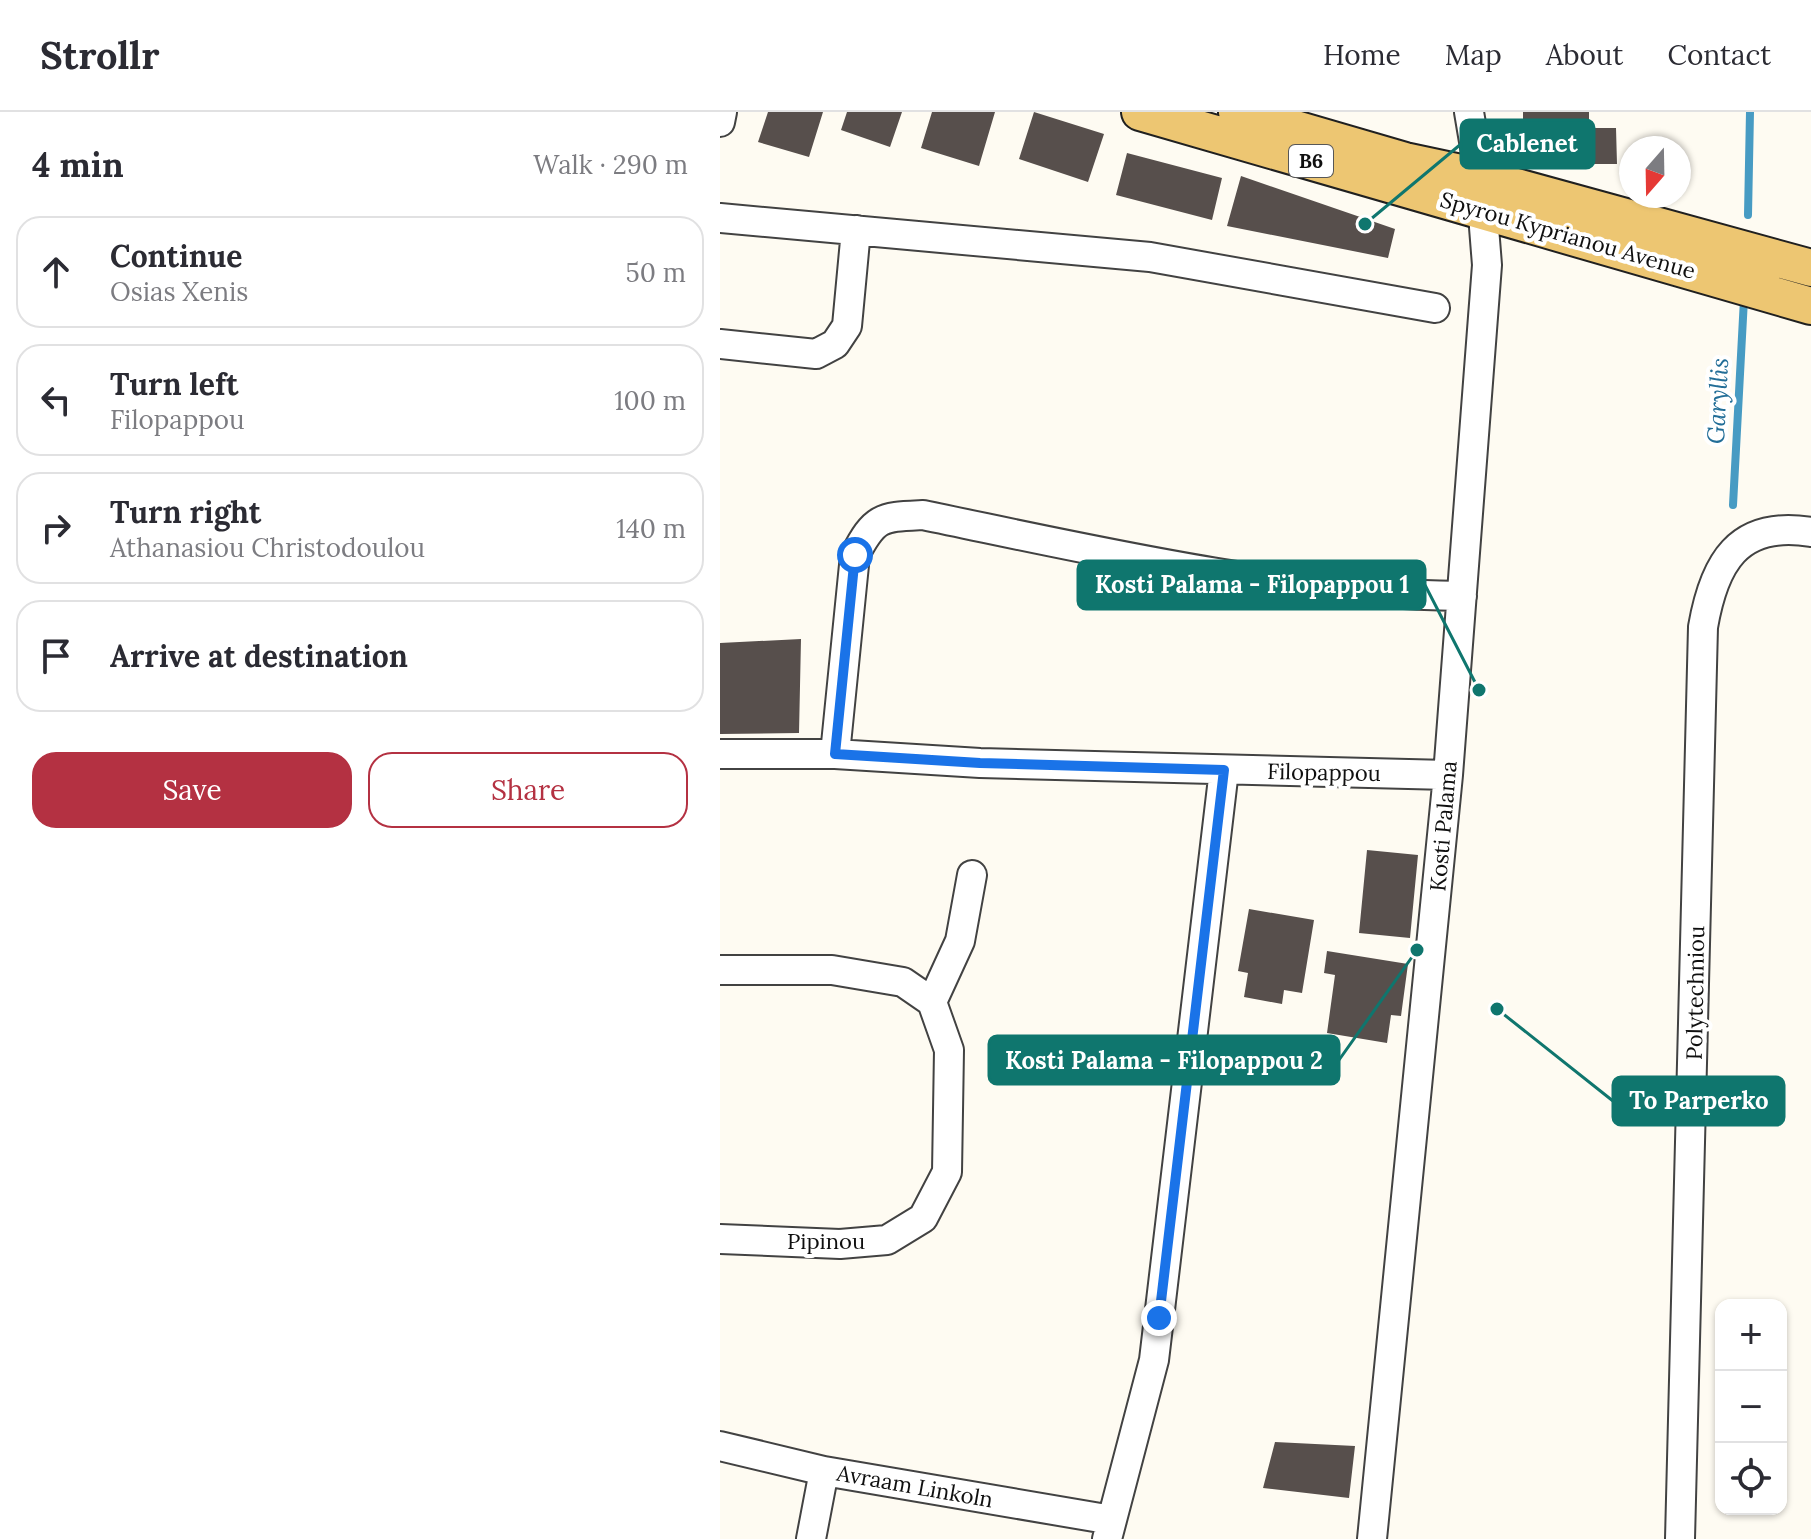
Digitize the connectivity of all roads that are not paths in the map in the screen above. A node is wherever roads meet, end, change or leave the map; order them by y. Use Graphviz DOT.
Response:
graph roads {
  1 [pos="722,112"];
  2 [pos="1140,112"];
  3 [pos="1237,112"];
  4 [pos="1469,112"];
  5 [pos="720,122"];
  6 [pos="1481,193"];
  7 [pos="720,218"];
  8 [pos="856,230"];
  9 [pos="1811,268"];
  10 [pos="1811,306"];
  11 [pos="1435,308"];
  12 [pos="720,344"];
  13 [pos="1811,532"];
  14 [pos="1462,596"];
  15 [pos="720,754"];
  16 [pos="835,754"];
  17 [pos="1224,770"];
  18 [pos="1448,775"];
  19 [pos="972,875"];
  20 [pos="720,970"];
  21 [pos="932,1002"];
  22 [pos="720,1239"];
  23 [pos="720,1446"];
  24 [pos="824,1471"];
  25 [pos="1110,1530"];
  26 [pos="811,1539"];
  27 [pos="1372,1539"];
  28 [pos="1680,1539"];
  1 -- 5 [label="street"];
  2 -- 6 [label="main road, Spyrou Kyprianou Avenue / B6"];
  3 -- 6 [label="main road, Spyrou Kyprianou Avenue / B6"];
  4 -- 6 [label="street, Kosti Palama"];
  6 -- 9 [label="main road, Spyrou Kyprianou Avenue / B6"];
  6 -- 10 [label="main road, Spyrou Kyprianou Avenue / B6"];
  6 -- 14 [label="street, Kosti Palama"];
  7 -- 8 [label="street"];
  8 -- 11 [label="street"];
  8 -- 12 [label="street"];
  13 -- 28 [label="street, Polytechniou"];
  14 -- 16 [label="street"];
  14 -- 18 [label="street, Kosti Palama"];
  15 -- 16 [label="street, Filopappou"];
  16 -- 17 [label="street, Filopappou"];
  17 -- 18 [label="street, Filopappou"];
  17 -- 25 [label="street"];
  18 -- 27 [label="street, Kosti Palama"];
  19 -- 21 [label="street"];
  20 -- 21 [label="street"];
  21 -- 22 [label="street, Pipinou"];
  23 -- 24 [label="street, Avraam Linkoln"];
  24 -- 25 [label="street, Avraam Linkoln"];
  24 -- 26 [label="street"];
}
